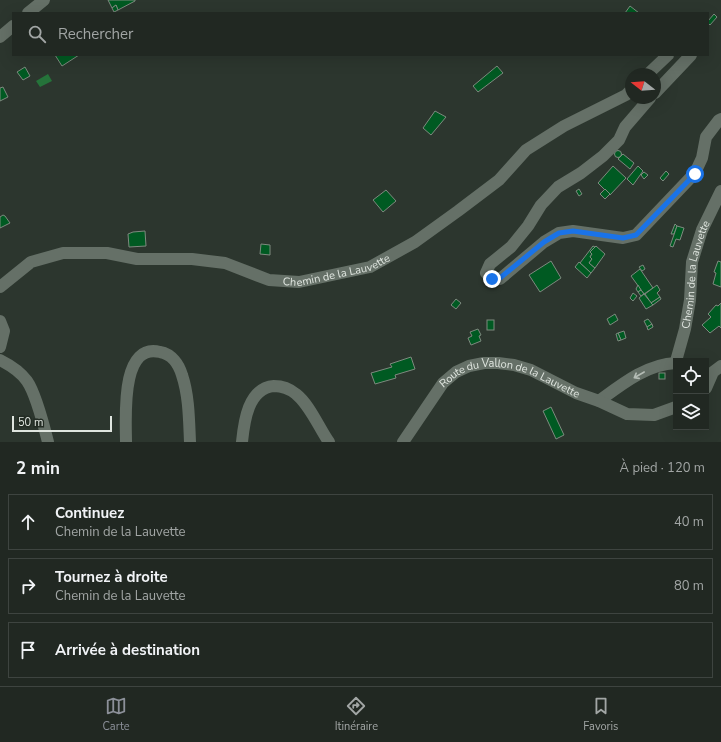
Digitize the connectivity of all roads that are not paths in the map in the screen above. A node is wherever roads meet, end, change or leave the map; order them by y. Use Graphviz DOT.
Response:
graph roads {
  1 [pos="44,0"];
  2 [pos="29,12"];
  3 [pos="12,27"];
  4 [pos="0,37"];
  5 [pos="667,56"];
  6 [pos="690,56"];
  7 [pos="654,68"];
  8 [pos="661,87"];
  9 [pos="625,96"];
  10 [pos="645,104"];
  11 [pos="721,119"];
  12 [pos="721,191"];
  13 [pos="0,287"];
  14 [pos="0,321"];
  15 [pos="0,347"];
  16 [pos="677,358"];
  17 [pos="0,360"];
  18 [pos="673,362"];
  19 [pos="713,370"];
  20 [pos="709,380"];
  21 [pos="599,400"];
  22 [pos="673,408"];
  23 [pos="48,442"];
  24 [pos="126,442"];
  25 [pos="190,442"];
  26 [pos="242,442"];
  27 [pos="329,442"];
  28 [pos="403,442"];
  1 -- 2 [label="street"];
  3 -- 4 [label="street"];
  5 -- 7 [label="street"];
  6 -- 8 [label="street"];
  9 -- 13 [label="street, Chemin de la Lauvette"];
  10 -- 11 [label="street"];
  12 -- 16 [label="street, Chemin de la Lauvette"];
  14 -- 15 [label="street"];
  17 -- 23 [label="street"];
  18 -- 21 [label="street, Chemin de la Lauvette, one-way"];
  19 -- 20 [label="street"];
  21 -- 22 [label="street"];
  21 -- 28 [label="street, Route du Vallon de la Lauvette"];
  24 -- 25 [label="street"];
  26 -- 27 [label="street"];
}
